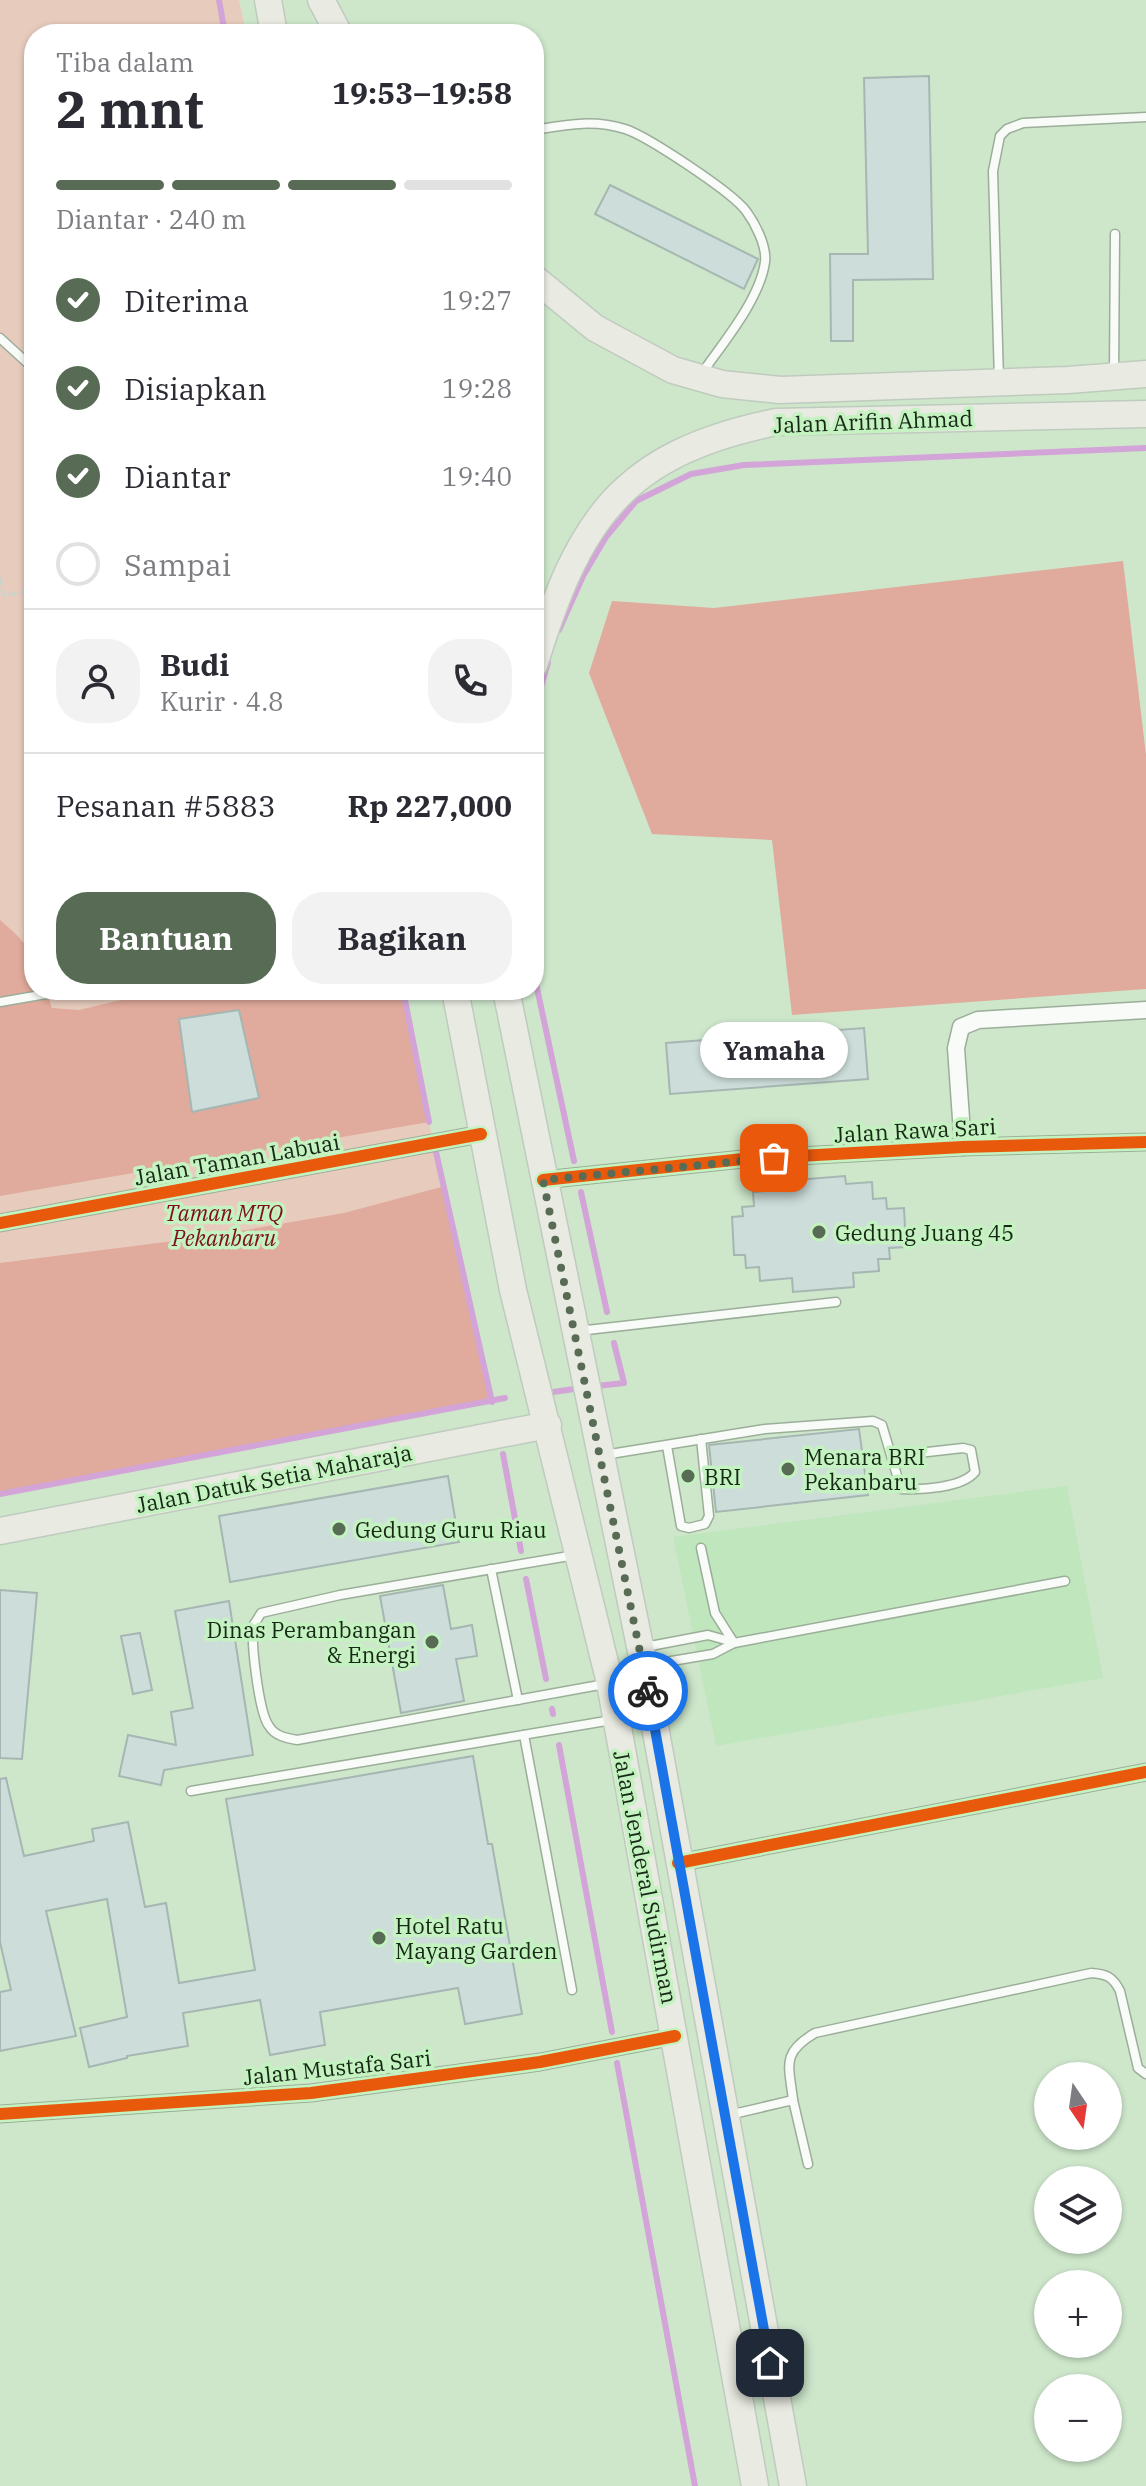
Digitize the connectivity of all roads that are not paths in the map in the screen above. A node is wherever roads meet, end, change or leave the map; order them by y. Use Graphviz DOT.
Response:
graph roads {
  1 [pos="268,0"];
  2 [pos="311,0"];
  3 [pos="321,0"];
  4 [pos="272,24"];
  5 [pos="317,24"];
  6 [pos="334,24"];
  7 [pos="1146,117"];
  8 [pos="544,128"];
  9 [pos="1115,234"];
  10 [pos="544,286"];
  11 [pos="1,339"];
  12 [pos="24,360"];
  13 [pos="1114,374"];
  14 [pos="1146,374"];
  15 [pos="697,379"];
  16 [pos="999,382"];
  17 [pos="1146,414"];
  18 [pos="544,637"];
  19 [pos="24,998"];
  20 [pos="457,1000"];
  21 [pos="508,1000"];
  22 [pos="0,1002"];
  23 [pos="1146,1010"];
  24 [pos="481,1134"];
  25 [pos="1146,1142"];
  26 [pos="963,1147"];
  27 [pos="543,1180"];
  28 [pos="0,1223"];
  29 [pos="836,1302"];
  30 [pos="573,1332"];
  31 [pos="548,1425"];
  32 [pos="701,1439"];
  33 [pos="667,1446"];
  34 [pos="599,1455"];
  35 [pos="892,1456"];
  36 [pos="0,1531"];
  37 [pos="701,1548"];
  38 [pos="579,1554"];
  39 [pos="491,1569"];
  40 [pos="1065,1581"];
  41 [pos="734,1643"];
  42 [pos="642,1657"];
  43 [pos="610,1683"];
  44 [pos="518,1700"];
  45 [pos="616,1719"];
  46 [pos="524,1735"];
  47 [pos="1146,1772"];
  48 [pos="191,1791"];
  49 [pos="678,1863"];
  50 [pos="572,1990"];
  51 [pos="675,2036"];
  52 [pos="1146,2074"];
  53 [pos="793,2100"];
  54 [pos="0,2114"];
  55 [pos="725,2116"];
  56 [pos="808,2164"];
  57 [pos="755,2486"];
  58 [pos="793,2486"];
  1 -- 4 [label="main road"];
  2 -- 5 [label="main road"];
  3 -- 6 [label="main road"];
  7 -- 16 [label="lane"];
  8 -- 15 [label="lane"];
  9 -- 13 [label="lane"];
  10 -- 15 [label="main road, Jalan Arifin Ahmad"];
  11 -- 12 [label="lane"];
  13 -- 14 [label="main road, Jalan Arifin Ahmad"];
  13 -- 16 [label="main road, Jalan Arifin Ahmad"];
  15 -- 16 [label="main road, Jalan Arifin Ahmad"];
  17 -- 18 [label="main road, Jalan Arifin Ahmad"];
  19 -- 22 [label="lane"];
  20 -- 24 [label="main road, Jalan Jenderal Sudirman"];
  21 -- 27 [label="main road, Jalan Jenderal Sudirman"];
  23 -- 26 [label="street"];
  24 -- 28 [label="street, Jalan Taman Labuai"];
  24 -- 31 [label="main road, Jalan Jenderal Sudirman"];
  25 -- 26 [label="street, Jalan Rawa Sari"];
  26 -- 27 [label="street, Jalan Rawa Sari"];
  27 -- 30 [label="main road, Jalan Jenderal Sudirman"];
  29 -- 30 [label="lane"];
  30 -- 34 [label="main road, Jalan Jenderal Sudirman"];
  31 -- 36 [label="main road, Jalan Datuk Setia Maharaja"];
  31 -- 38 [label="main road, Jalan Jenderal Sudirman"];
  32 -- 33 [label="lane"];
  32 -- 33 [label="lane"];
  32 -- 35 [label="lane"];
  33 -- 34 [label="lane"];
  34 -- 42 [label="main road, Jalan Jenderal Sudirman"];
  35 -- 35 [label="lane"];
  37 -- 41 [label="lane"];
  38 -- 39 [label="lane"];
  38 -- 43 [label="main road, Jalan Jenderal Sudirman"];
  39 -- 44 [label="lane"];
  39 -- 44 [label="lane"];
  40 -- 41 [label="lane"];
  41 -- 42 [label="lane"];
  41 -- 42 [label="lane"];
  42 -- 49 [label="main road, Jalan Jenderal Sudirman"];
  43 -- 44 [label="lane"];
  43 -- 45 [label="main road, Jalan Jenderal Sudirman"];
  45 -- 46 [label="lane"];
  45 -- 51 [label="main road, Jalan Jenderal Sudirman"];
  46 -- 48 [label="lane"];
  46 -- 50 [label="lane"];
  47 -- 49 [label="street"];
  49 -- 55 [label="main road, Jalan Jenderal Sudirman"];
  51 -- 54 [label="street, Jalan Mustafa Sari"];
  51 -- 57 [label="main road, Jalan Jenderal Sudirman"];
  52 -- 53 [label="lane"];
  53 -- 55 [label="lane"];
  53 -- 56 [label="lane"];
  55 -- 58 [label="main road, Jalan Jenderal Sudirman"];
}
